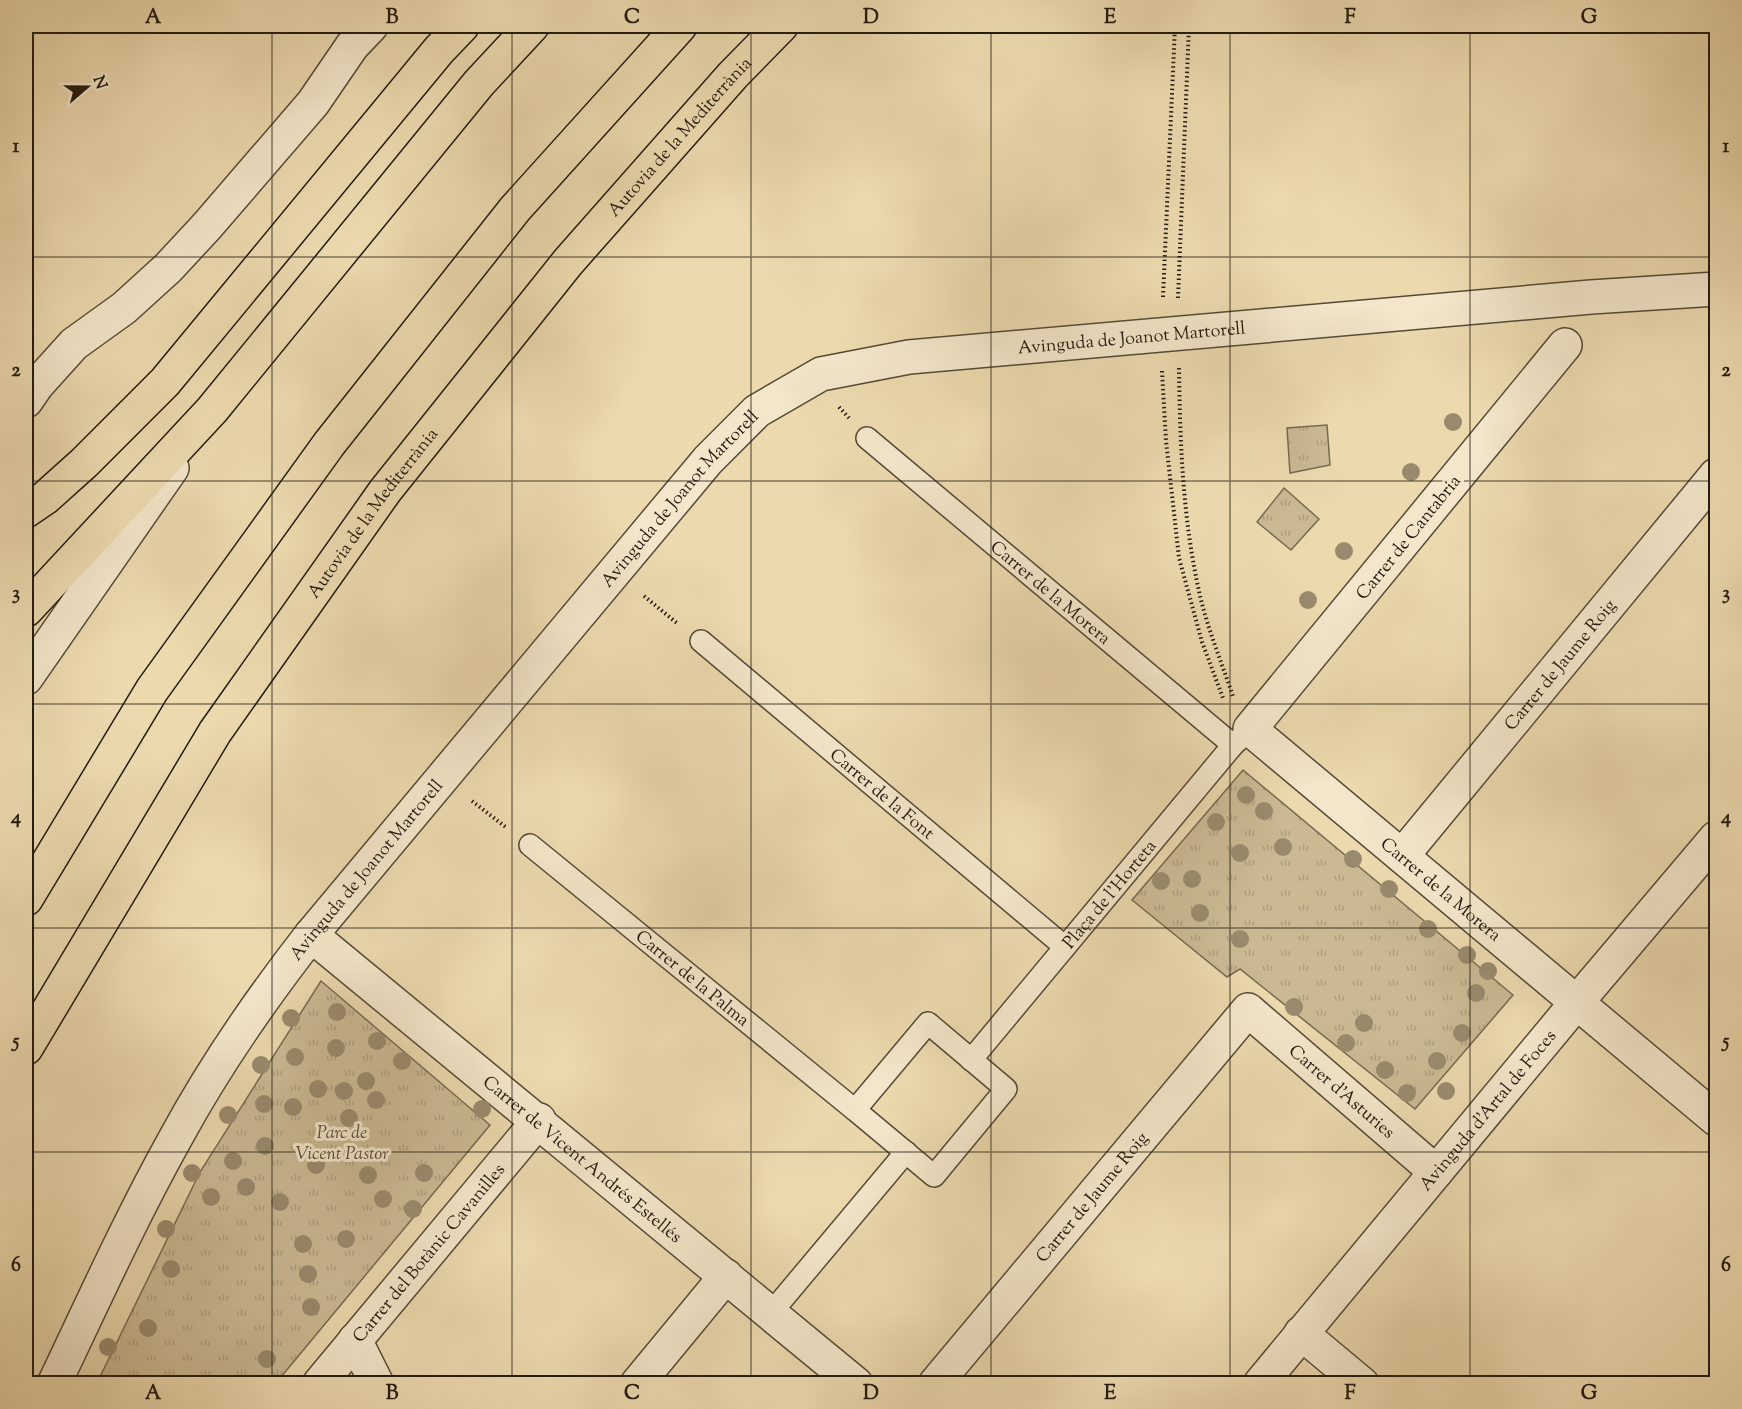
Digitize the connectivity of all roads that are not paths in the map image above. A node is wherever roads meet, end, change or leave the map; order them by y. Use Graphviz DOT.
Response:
graph roads {
  1 [pos="371,26"];
  2 [pos="462,26"];
  3 [pos="531,26"];
  4 [pos="680,26"];
  5 [pos="781,26"];
  6 [pos="1716,289"];
  7 [pos="1565,345"];
  8 [pos="26,401"];
  9 [pos="212,410"];
  10 [pos="867,438"];
  11 [pos="1716,475"];
  12 [pos="32,505"];
  13 [pos="26,610"];
  14 [pos="701,641"];
  15 [pos="26,678"];
  16 [pos="1242,737"];
  17 [pos="1716,838"];
  18 [pos="530,845"];
  19 [pos="1402,856"];
  20 [pos="26,899"];
  21 [pos="311,935"];
  22 [pos="1065,947"];
  23 [pos="1577,1002"];
  24 [pos="1248,1010"];
  25 [pos="26,1048"];
  26 [pos="971,1060"];
  27 [pos="855,1110"];
  28 [pos="1716,1119"];
  29 [pos="539,1120"];
  30 [pos="906,1152"];
  31 [pos="1436,1172"];
  32 [pos="726,1276"];
  33 [pos="771,1313"];
  34 [pos="1301,1333"];
  35 [pos="355,1340"];
  36 [pos="54,1383"];
  37 [pos="319,1383"];
  38 [pos="377,1383"];
  39 [pos="637,1383"];
  40 [pos="856,1383"];
  41 [pos="935,1383"];
  42 [pos="1260,1383"];
  43 [pos="1362,1383"];
  1 -- 8 [label="street"];
  2 -- 12 [label="highway"];
  3 -- 9 [label="highway"];
  4 -- 20 [label="highway"];
  5 -- 25 [label="highway, Autovia de la Mediterrània"];
  6 -- 21 [label="street, Avinguda de Joanot Martorell"];
  7 -- 16 [label="street, Carrer de Cantabria"];
  9 -- 13 [label="highway"];
  9 -- 15 [label="street"];
  10 -- 16 [label="lane, Carrer de la Morera"];
  11 -- 19 [label="street, Carrer de Jaume Roig"];
  14 -- 22 [label="lane, Carrer de la Font"];
  16 -- 19 [label="street, Carrer de la Morera"];
  16 -- 22 [label="lane, Plaça de l'Horteta"];
  17 -- 23 [label="street, Avinguda d'Artal de Foces"];
  18 -- 27 [label="lane, Carrer de la Palma"];
  19 -- 23 [label="street, Carrer de la Morera"];
  21 -- 29 [label="street, Carrer de Vicent Andrés Estellés"];
  21 -- 36 [label="street, Avinguda de Joanot Martorell"];
  22 -- 26 [label="lane, Plaça de l'Horteta"];
  23 -- 28 [label="street, Carrer de la Morera"];
  23 -- 31 [label="street, Avinguda d'Artal de Foces"];
  24 -- 31 [label="street, Carrer d'Asturies"];
  24 -- 41 [label="street, Carrer de Jaume Roig"];
  26 -- 27 [label="lane"];
  26 -- 30 [label="lane"];
  27 -- 30 [label="lane"];
  29 -- 32 [label="street, Carrer de Vicent Andrés Estellés"];
  29 -- 35 [label="street, Carrer del Botànic Cavanilles"];
  30 -- 33 [label="lane"];
  31 -- 34 [label="street, Avinguda d'Artal de Foces"];
  32 -- 33 [label="street, Carrer de Vicent Andrés Estellés"];
  32 -- 39 [label="street"];
  33 -- 40 [label="street, Carrer de Vicent Andrés Estellés"];
  34 -- 42 [label="street, Avinguda d'Artal de Foces"];
  34 -- 43 [label="street"];
  35 -- 37 [label="street, Carrer del Botànic Cavanilles"];
  35 -- 38 [label="street"];
}
